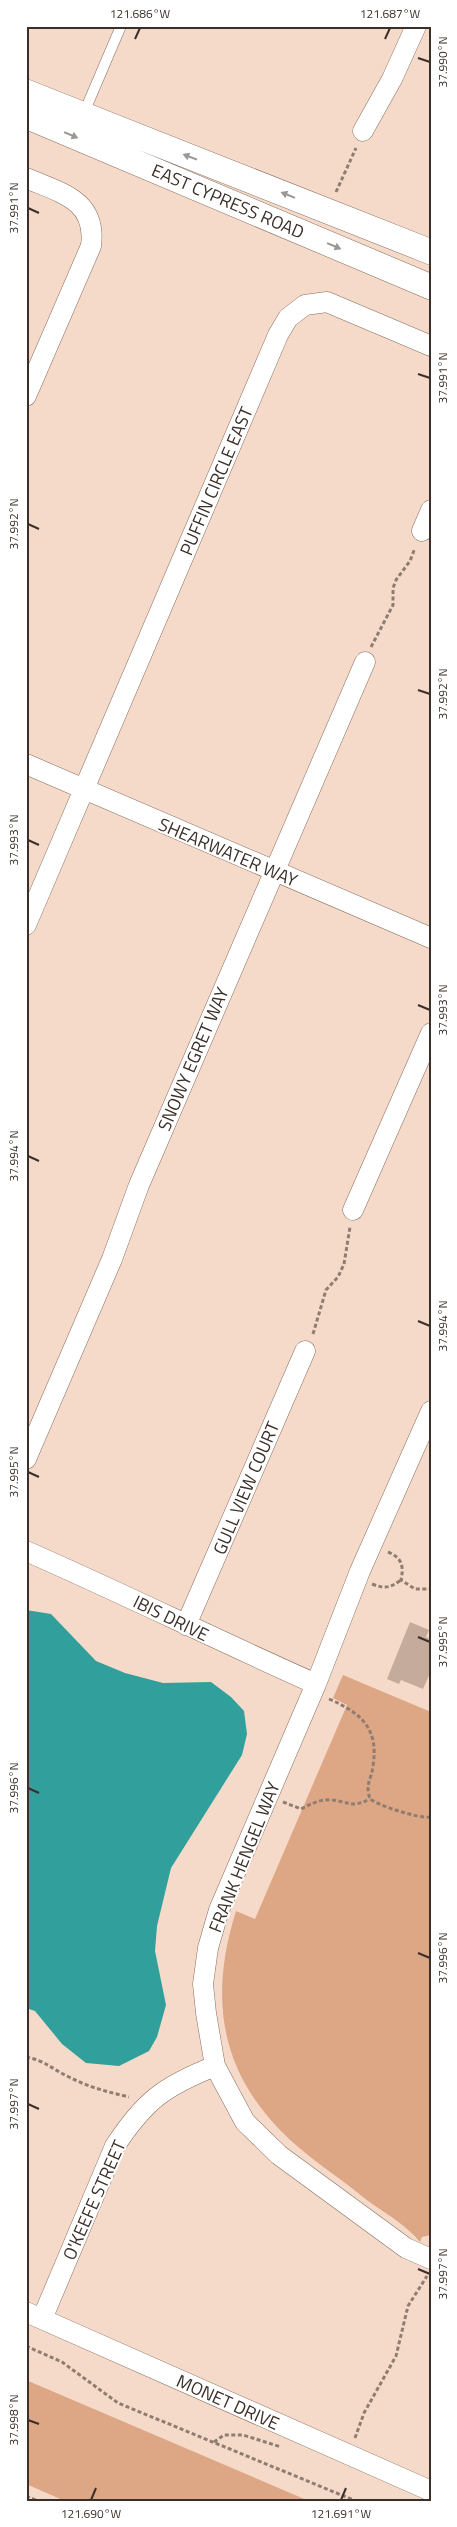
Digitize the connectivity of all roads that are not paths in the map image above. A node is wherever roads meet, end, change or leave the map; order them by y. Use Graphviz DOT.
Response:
graph roads {
  1 [pos="121,26"];
  2 [pos="416,26"];
  3 [pos="26,92"];
  4 [pos="26,116"];
  5 [pos="82,116"];
  6 [pos="363,131"];
  7 [pos="26,178"];
  8 [pos="431,252"];
  9 [pos="431,287"];
  10 [pos="431,346"];
  11 [pos="26,396"];
  12 [pos="431,510"];
  13 [pos="422,530"];
  14 [pos="365,662"];
  15 [pos="26,764"];
  16 [pos="84,790"];
  17 [pos="273,872"];
  18 [pos="26,925"];
  19 [pos="431,938"];
  20 [pos="431,1034"];
  21 [pos="353,1210"];
  22 [pos="305,1351"];
  23 [pos="431,1411"];
  24 [pos="26,1459"];
  25 [pos="26,1551"];
  26 [pos="186,1625"];
  27 [pos="316,1684"];
  28 [pos="215,2066"];
  29 [pos="431,2259"];
  30 [pos="34,2316"];
  31 [pos="431,2492"];
  1 -- 5 [label="lane"];
  2 -- 6 [label="street"];
  3 -- 5 [label="street, EAST CYPRESS ROAD"];
  4 -- 9 [label="street, EAST CYPRESS ROAD, one-way"];
  8 -- 5 [label="street, EAST CYPRESS ROAD, one-way"];
  7 -- 11 [label="street"];
  10 -- 16 [label="street, PUFFIN CIRCLE EAST"];
  12 -- 13 [label="street"];
  14 -- 17 [label="street, SNOWY EGRET WAY"];
  15 -- 16 [label="street, SHEARWATER WAY"];
  16 -- 17 [label="street, SHEARWATER WAY"];
  16 -- 18 [label="street, PUFFIN CIRCLE EAST"];
  17 -- 19 [label="street, SHEARWATER WAY"];
  17 -- 24 [label="street, SNOWY EGRET WAY"];
  20 -- 21 [label="street"];
  22 -- 26 [label="street, GULL VIEW COURT"];
  23 -- 27 [label="street, FRANK HENGEL WAY"];
  25 -- 26 [label="street, IBIS DRIVE"];
  26 -- 27 [label="street, IBIS DRIVE"];
  27 -- 28 [label="street, FRANK HENGEL WAY"];
  28 -- 29 [label="street, FRANK HENGEL WAY"];
  28 -- 30 [label="street, O'KEEFE STREET"];
  30 -- 31 [label="street, MONET DRIVE"];
}
